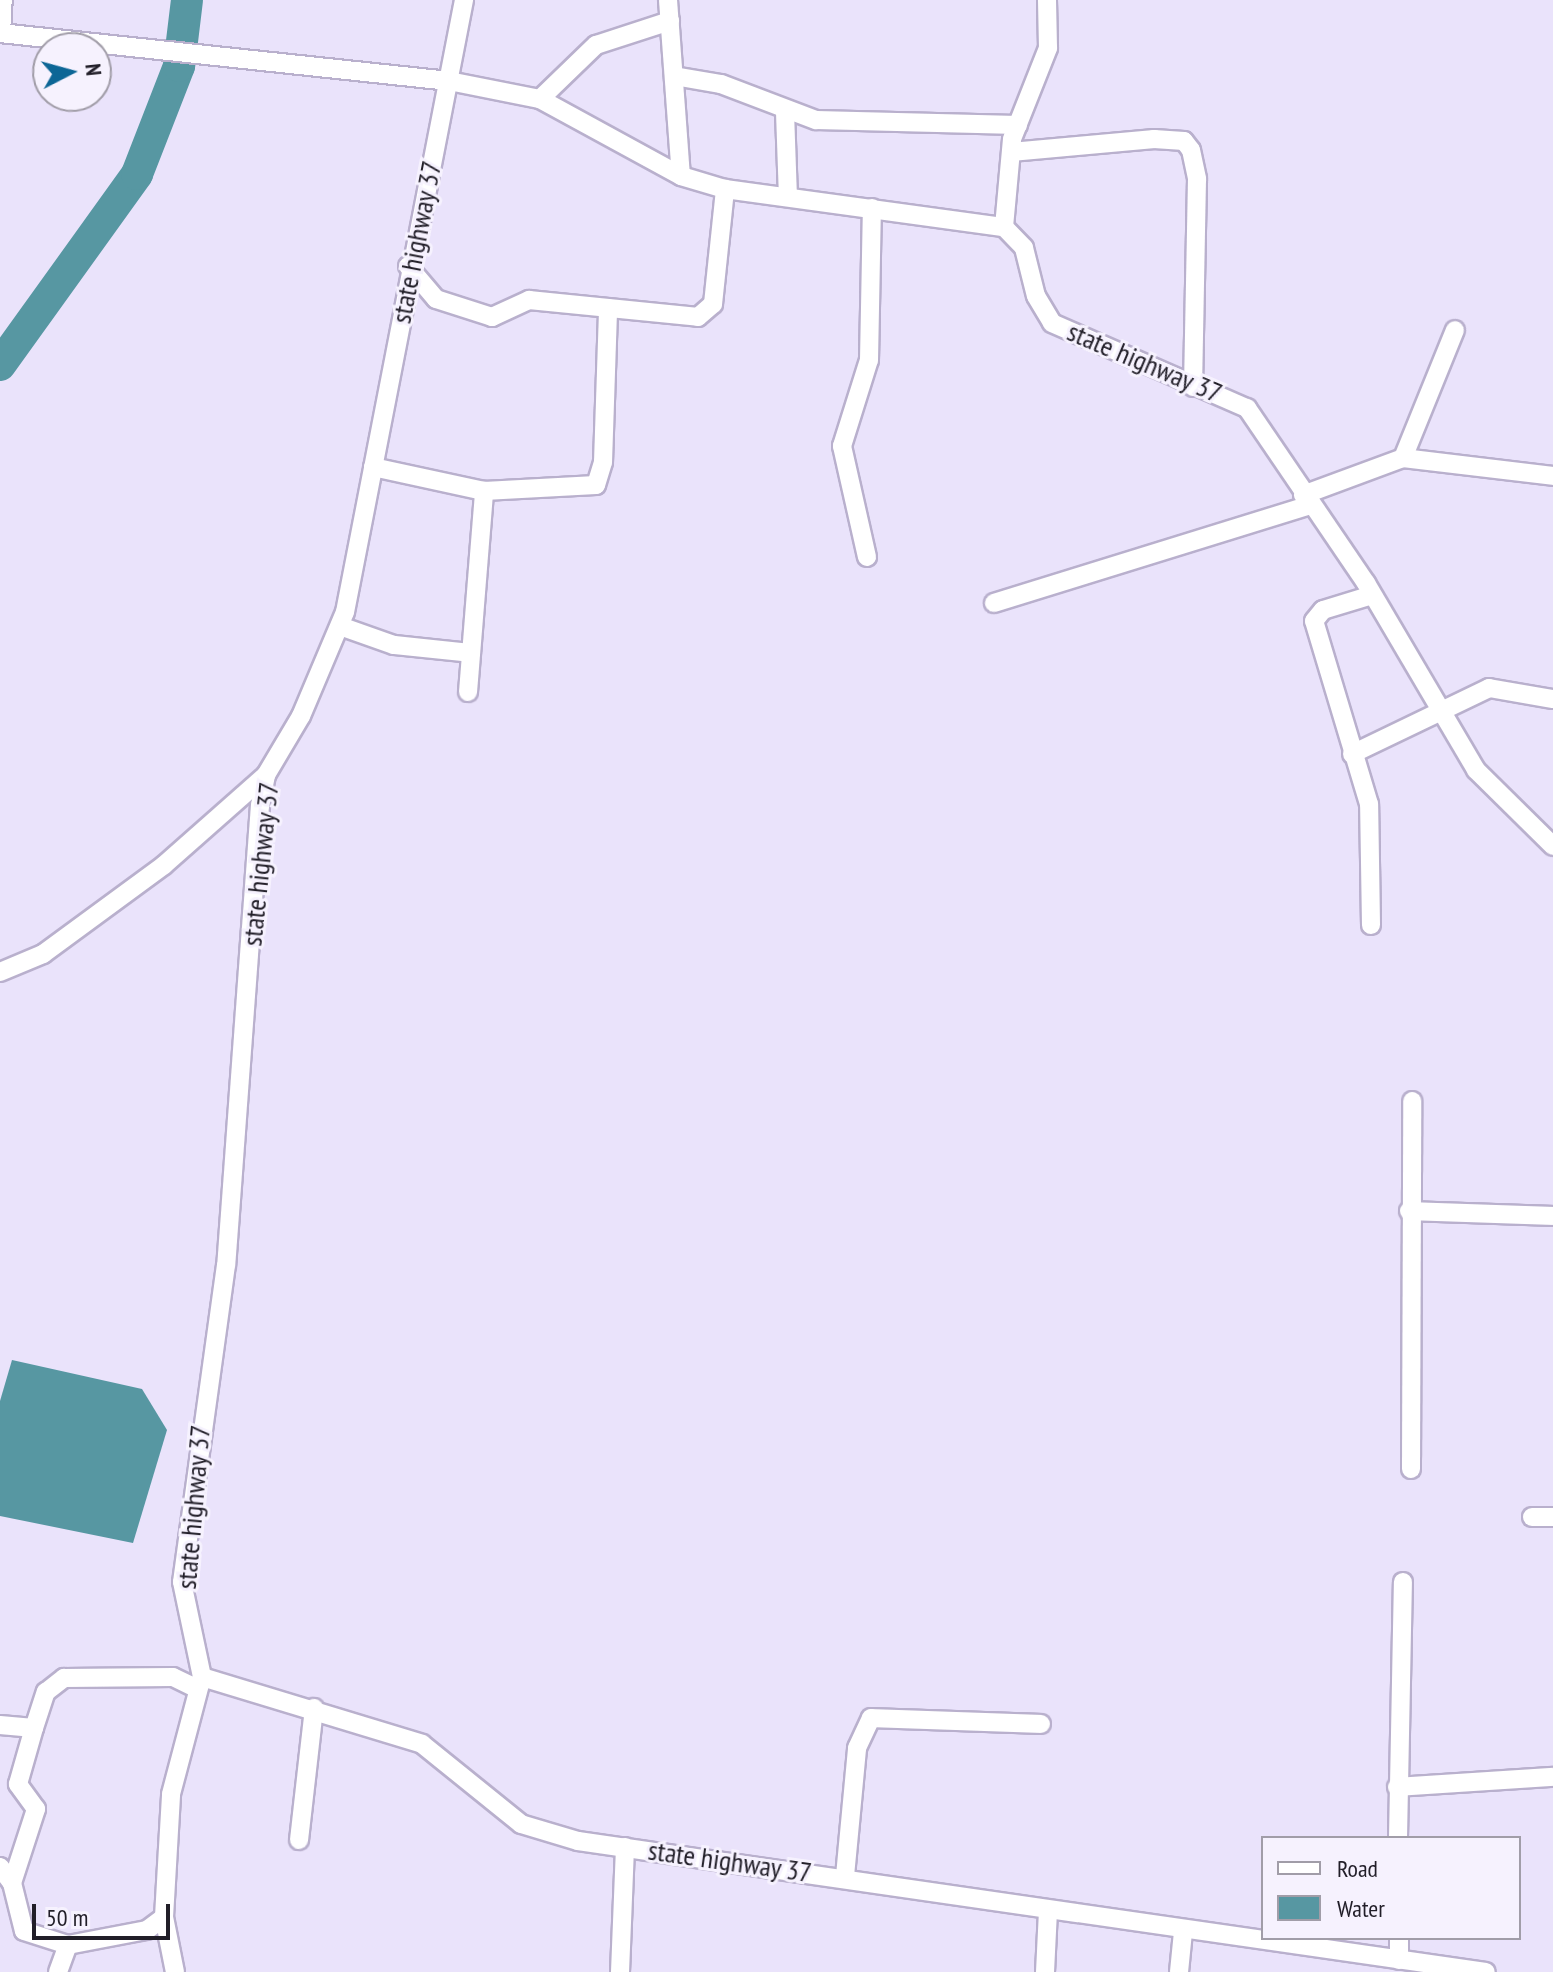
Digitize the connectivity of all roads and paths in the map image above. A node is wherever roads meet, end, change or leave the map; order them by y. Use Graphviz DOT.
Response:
graph roads {
  1 [pos="3,0"];
  2 [pos="464,0"];
  3 [pos="668,0"];
  4 [pos="1047,0"];
  5 [pos="670,21"];
  6 [pos="1,33"];
  7 [pos="674,76"];
  8 [pos="449,81"];
  9 [pos="540,99"];
  10 [pos="785,112"];
  11 [pos="1018,125"];
  12 [pos="1011,152"];
  13 [pos="681,176"];
  14 [pos="725,189"];
  15 [pos="788,196"];
  16 [pos="872,208"];
  17 [pos="1004,227"];
  18 [pos="408,266"];
  19 [pos="608,308"];
  20 [pos="1455,330"];
  21 [pos="1193,387"];
  22 [pos="1403,458"];
  23 [pos="373,467"];
  24 [pos="1553,476"];
  25 [pos="484,491"];
  26 [pos="1307,500"];
  27 [pos="867,557"];
  28 [pos="1372,595"];
  29 [pos="994,603"];
  30 [pos="340,626"];
  31 [pos="471,653"];
  32 [pos="468,692"];
  33 [pos="1553,699"];
  34 [pos="1438,709"];
  35 [pos="1352,754"];
  36 [pos="266,775"];
  37 [pos="1553,846"];
  38 [pos="1371,925"];
  39 [pos="0,972"];
  40 [pos="1412,1101"];
  41 [pos="1409,1211"];
  42 [pos="1553,1216"];
  43 [pos="1411,1469"];
  44 [pos="1532,1517"];
  45 [pos="1553,1517"];
  46 [pos="1403,1582"];
  47 [pos="199,1682"];
  48 [pos="314,1708"];
  49 [pos="1041,1724"];
  50 [pos="0,1725"];
  51 [pos="34,1728"];
  52 [pos="1553,1777"];
  53 [pos="1397,1787"];
  54 [pos="1398,1836"];
  55 [pos="299,1840"];
  56 [pos="625,1847"];
  57 [pos="0,1867"];
  58 [pos="845,1876"];
  59 [pos="12,1883"];
  60 [pos="1048,1910"];
  61 [pos="164,1917"];
  62 [pos="1183,1932"];
  63 [pos="1399,1940"];
  64 [pos="68,1945"];
  65 [pos="1399,1960"];
  66 [pos="58,1972"];
  67 [pos="175,1972"];
  68 [pos="620,1972"];
  69 [pos="1045,1972"];
  70 [pos="1179,1972"];
  71 [pos="1486,1972"];
  1 -- 6 [label="street"];
  2 -- 8 [label="street, state highway 37"];
  3 -- 5 [label="street"];
  4 -- 11 [label="street"];
  5 -- 7 [label="street"];
  5 -- 9 [label="street"];
  6 -- 8 [label="street"];
  7 -- 10 [label="street"];
  7 -- 13 [label="street"];
  8 -- 9 [label="street"];
  8 -- 18 [label="street, state highway 37"];
  9 -- 13 [label="street"];
  10 -- 11 [label="street"];
  10 -- 15 [label="street"];
  11 -- 12 [label="street"];
  12 -- 17 [label="street"];
  12 -- 21 [label="street"];
  13 -- 14 [label="street"];
  14 -- 15 [label="street"];
  14 -- 19 [label="street"];
  15 -- 16 [label="street"];
  16 -- 17 [label="street"];
  16 -- 27 [label="street"];
  17 -- 21 [label="street, state highway 37"];
  18 -- 19 [label="street"];
  18 -- 23 [label="street, state highway 37"];
  19 -- 25 [label="street"];
  20 -- 22 [label="street"];
  21 -- 26 [label="street, state highway 37"];
  22 -- 24 [label="street"];
  22 -- 26 [label="street"];
  23 -- 25 [label="street"];
  23 -- 30 [label="street, state highway 37"];
  25 -- 31 [label="street"];
  26 -- 28 [label="street, state highway 37"];
  26 -- 29 [label="street"];
  28 -- 34 [label="street, state highway 37"];
  28 -- 35 [label="street"];
  30 -- 31 [label="street"];
  30 -- 36 [label="street, state highway 37"];
  31 -- 32 [label="street"];
  33 -- 34 [label="street"];
  34 -- 35 [label="street"];
  34 -- 37 [label="street, state highway 37"];
  35 -- 38 [label="street"];
  36 -- 39 [label="street"];
  36 -- 47 [label="street, state highway 37"];
  40 -- 41 [label="street"];
  41 -- 42 [label="street"];
  41 -- 43 [label="street"];
  44 -- 45 [label="street"];
  46 -- 53 [label="street"];
  47 -- 48 [label="street, state highway 37"];
  47 -- 51 [label="street"];
  47 -- 61 [label="street"];
  48 -- 55 [label="street"];
  48 -- 56 [label="street, state highway 37"];
  49 -- 58 [label="street"];
  50 -- 51 [label="street"];
  51 -- 59 [label="street"];
  52 -- 53 [label="street"];
  53 -- 54 [label="street"];
  56 -- 58 [label="street, state highway 37"];
  56 -- 68 [label="street"];
  57 -- 59 [label="street"];
  58 -- 60 [label="street, state highway 37"];
  59 -- 64 [label="street"];
  60 -- 62 [label="street, state highway 37"];
  60 -- 69 [label="street"];
  61 -- 64 [label="street"];
  61 -- 67 [label="street"];
  62 -- 65 [label="street, state highway 37"];
  62 -- 70 [label="street"];
  63 -- 65 [label="street"];
  64 -- 66 [label="street"];
  65 -- 71 [label="street, state highway 37"];
}
